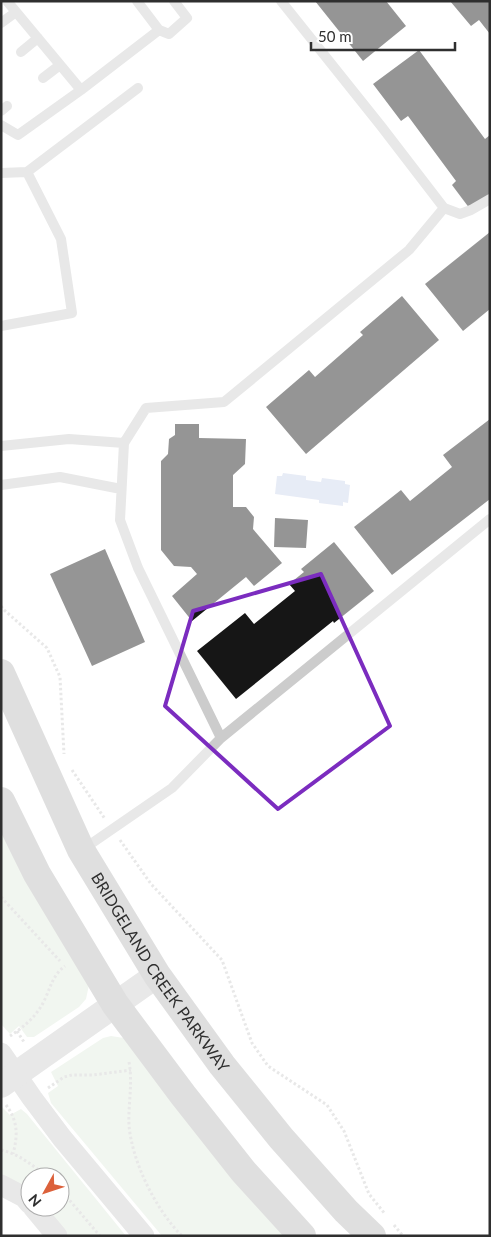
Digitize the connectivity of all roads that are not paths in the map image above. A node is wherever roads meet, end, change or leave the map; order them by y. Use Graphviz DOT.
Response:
graph roads {
  1 [pos="7,1"];
  2 [pos="137,1"];
  3 [pos="174,1"];
  4 [pos="282,1"];
  5 [pos="16,12"];
  6 [pos="1,23"];
  7 [pos="160,30"];
  8 [pos="38,38"];
  9 [pos="21,52"];
  10 [pos="60,65"];
  11 [pos="43,78"];
  12 [pos="138,88"];
  13 [pos="81,90"];
  14 [pos="1,125"];
  15 [pos="27,172"];
  16 [pos="1,174"];
  17 [pos="490,199"];
  18 [pos="444,208"];
  19 [pos="1,326"];
  20 [pos="124,443"];
  21 [pos="1,446"];
  22 [pos="1,485"];
  23 [pos="121,489"];
  24 [pos="490,518"];
  25 [pos="1,673"];
  26 [pos="221,738"];
  27 [pos="1,800"];
  28 [pos="81,850"];
  29 [pos="157,975"];
  30 [pos="115,1004"];
  31 [pos="5,1045"];
  32 [pos="9,1080"];
  33 [pos="1,1185"];
  34 [pos="20,1195"];
  35 [pos="41,1217"];
  36 [pos="383,1224"];
  37 [pos="57,1236"];
  38 [pos="144,1236"];
  39 [pos="302,1236"];
  1 -- 5 [label="lane"];
  2 -- 7 [label="lane"];
  3 -- 7 [label="lane"];
  4 -- 18 [label="lane"];
  5 -- 6 [label="lane"];
  5 -- 8 [label="lane"];
  7 -- 13 [label="lane"];
  8 -- 9 [label="lane"];
  8 -- 10 [label="lane"];
  10 -- 11 [label="lane"];
  10 -- 13 [label="lane"];
  12 -- 15 [label="lane"];
  13 -- 14 [label="lane"];
  15 -- 16 [label="lane"];
  15 -- 19 [label="lane"];
  17 -- 18 [label="lane"];
  18 -- 20 [label="lane"];
  20 -- 21 [label="lane"];
  20 -- 23 [label="lane"];
  22 -- 23 [label="lane"];
  23 -- 26 [label="lane"];
  24 -- 26 [label="lane"];
  25 -- 28 [label="main road, BRIDGELAND CREEK PARKWAY"];
  26 -- 28 [label="lane"];
  27 -- 30 [label="main road"];
  28 -- 29 [label="main road, BRIDGELAND CREEK PARKWAY"];
  29 -- 30 [label="street"];
  29 -- 36 [label="main road, BRIDGELAND CREEK PARKWAY"];
  30 -- 32 [label="street"];
  30 -- 39 [label="main road"];
  31 -- 32 [label="street"];
  32 -- 38 [label="street"];
  33 -- 34 [label="street"];
  35 -- 37 [label="street"];
}
